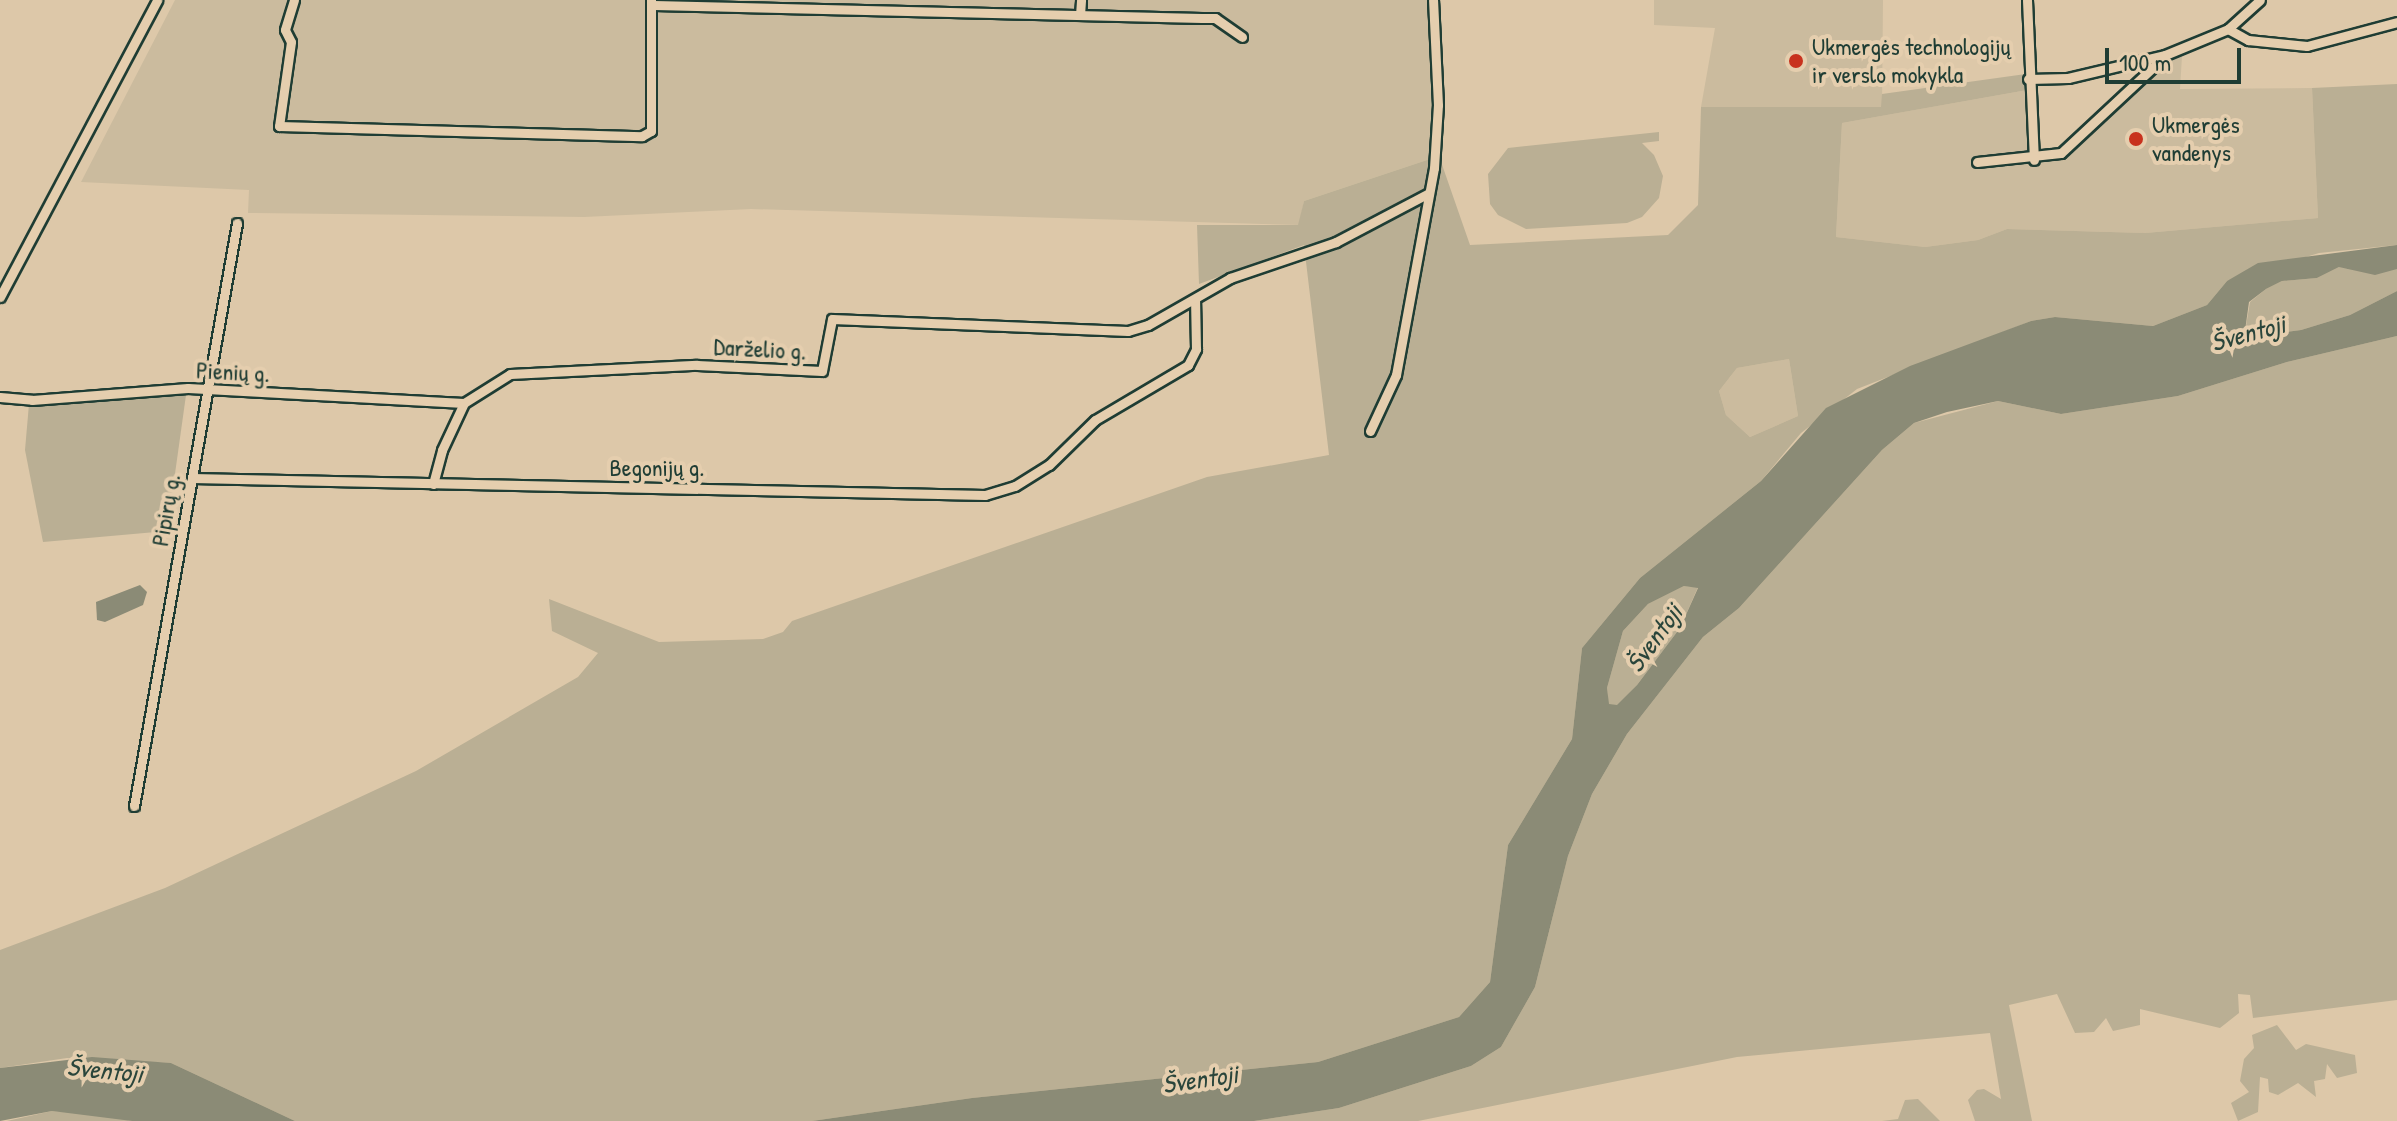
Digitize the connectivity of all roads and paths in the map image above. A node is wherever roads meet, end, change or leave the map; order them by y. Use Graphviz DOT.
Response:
graph roads {
  1 [pos="157,0"];
  2 [pos="294,0"];
  3 [pos="1081,0"];
  4 [pos="1433,0"];
  5 [pos="2027,0"];
  6 [pos="2260,0"];
  7 [pos="653,2"];
  8 [pos="1080,15"];
  9 [pos="2397,22"];
  10 [pos="2228,29"];
  11 [pos="1242,37"];
  12 [pos="2165,55"];
  13 [pos="2028,79"];
  14 [pos="2034,160"];
  15 [pos="1977,162"];
  16 [pos="1427,194"];
  17 [pos="237,223"];
  18 [pos="0,297"];
  19 [pos="1195,299"];
  20 [pos="205,389"];
  21 [pos="0,397"];
  22 [pos="464,403"];
  23 [pos="1370,431"];
  24 [pos="192,478"];
  25 [pos="433,484"];
  26 [pos="134,806"];
  1 -- 18 [label="street"];
  2 -- 7 [label="street"];
  3 -- 8 [label="street"];
  4 -- 16 [label="street"];
  5 -- 13 [label="street"];
  6 -- 10 [label="street"];
  7 -- 8 [label="street"];
  8 -- 11 [label="street"];
  9 -- 10 [label="street"];
  10 -- 12 [label="street"];
  12 -- 13 [label="street"];
  12 -- 14 [label="street"];
  13 -- 14 [label="street"];
  14 -- 15 [label="street"];
  16 -- 19 [label="street"];
  16 -- 23 [label="street"];
  17 -- 20 [label="street, Pipirų g."];
  19 -- 22 [label="street, Darželio g."];
  19 -- 25 [label="street, Begonijų g."];
  20 -- 21 [label="street, Pienių g."];
  20 -- 22 [label="street, Pienių g."];
  20 -- 24 [label="street, Pipirų g."];
  22 -- 25 [label="street"];
  24 -- 25 [label="street, Begonijų g."];
  24 -- 26 [label="street, Pipirų g."];
}
